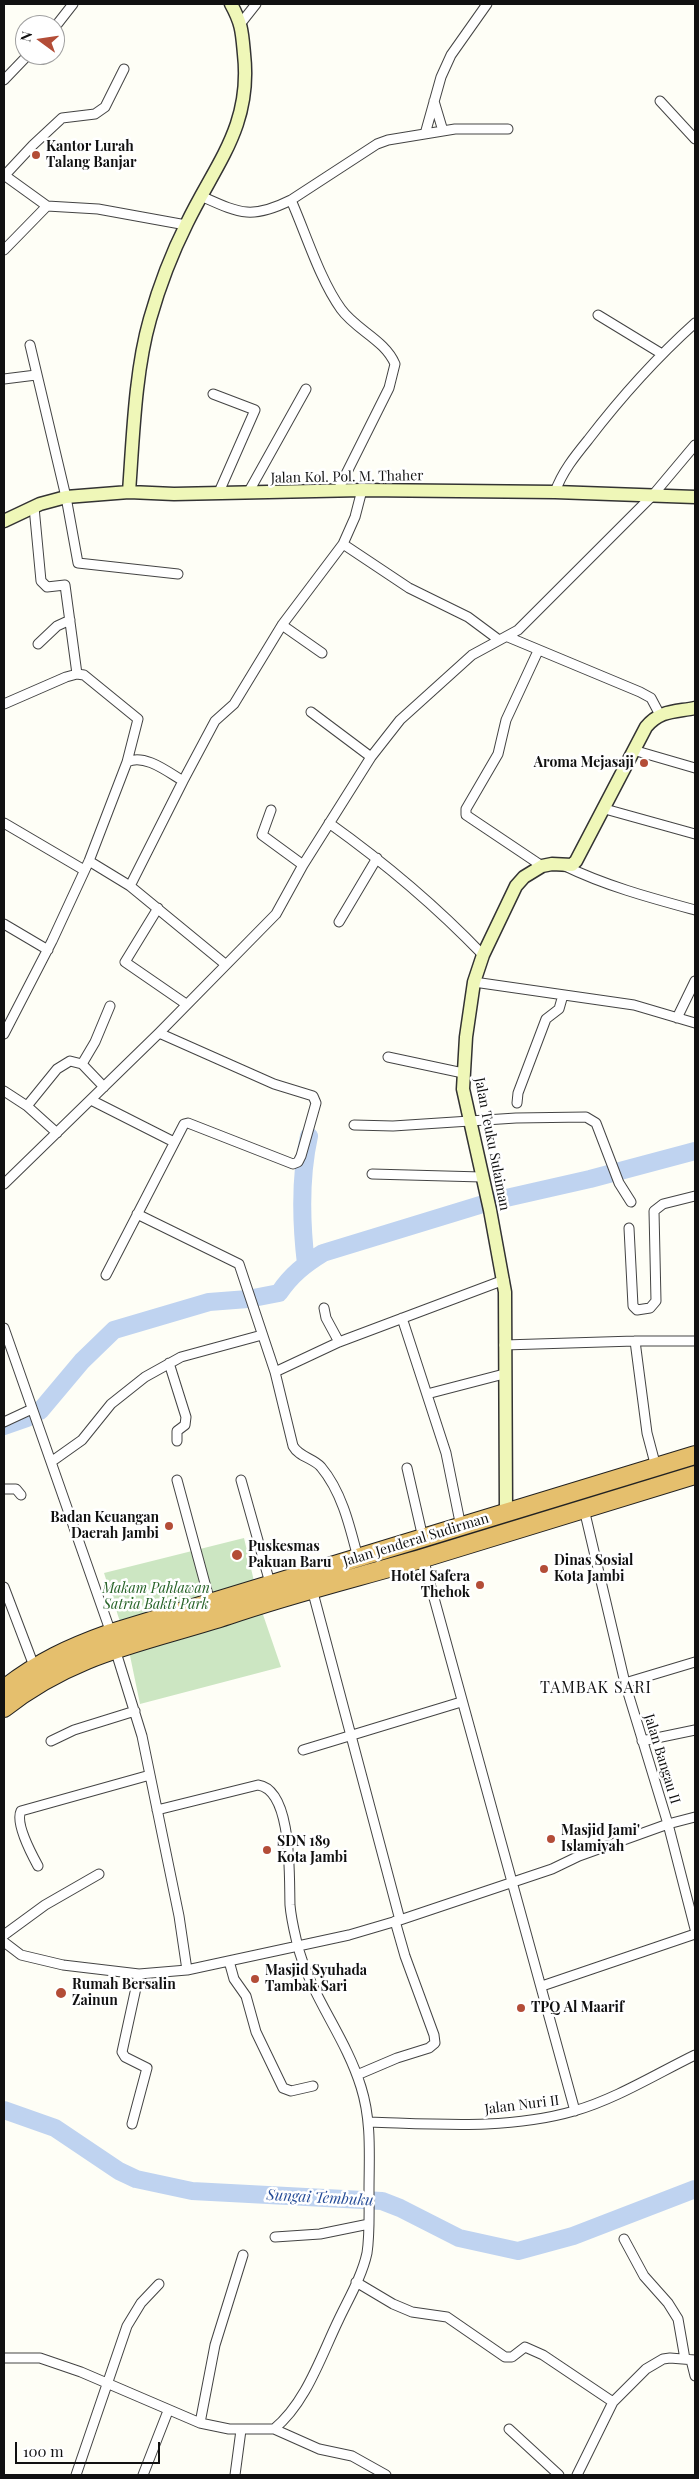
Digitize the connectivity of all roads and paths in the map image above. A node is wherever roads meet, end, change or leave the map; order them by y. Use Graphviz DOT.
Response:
graph roads {
  1 [pos="73,4"];
  2 [pos="231,4"];
  3 [pos="256,4"];
  4 [pos="487,4"];
  5 [pos="64,15"];
  6 [pos="241,22"];
  7 [pos="18,65"];
  8 [pos="124,69"];
  9 [pos="4,80"];
  10 [pos="434,101"];
  11 [pos="660,101"];
  12 [pos="508,129"];
  13 [pos="443,131"];
  14 [pos="425,134"];
  15 [pos="695,139"];
  16 [pos="4,175"];
  17 [pos="201,196"];
  18 [pos="291,200"];
  19 [pos="47,206"];
  20 [pos="186,225"];
  21 [pos="4,250"];
  22 [pos="598,315"];
  23 [pos="695,323"];
  24 [pos="30,345"];
  25 [pos="662,354"];
  26 [pos="36,375"];
  27 [pos="4,380"];
  28 [pos="306,389"];
  29 [pos="213,394"];
  30 [pos="695,445"];
  31 [pos="338,490"];
  32 [pos="362,490"];
  33 [pos="129,492"];
  34 [pos="219,492"];
  35 [pos="555,492"];
  36 [pos="248,493"];
  37 [pos="653,495"];
  38 [pos="66,497"];
  39 [pos="695,497"];
  40 [pos="34,507"];
  41 [pos="4,521"];
  42 [pos="343,544"];
  43 [pos="178,574"];
  44 [pos="70,620"];
  45 [pos="282,625"];
  46 [pos="503,638"];
  47 [pos="38,644"];
  48 [pos="538,651"];
  49 [pos="322,653"];
  50 [pos="77,674"];
  51 [pos="4,704"];
  52 [pos="695,708"];
  53 [pos="311,712"];
  54 [pos="660,715"];
  55 [pos="633,750"];
  56 [pos="371,757"];
  57 [pos="127,762"];
  58 [pos="695,768"];
  59 [pos="183,781"];
  60 [pos="605,809"];
  61 [pos="271,810"];
  62 [pos="4,823"];
  63 [pos="329,823"];
  64 [pos="695,834"];
  65 [pos="377,858"];
  66 [pos="89,861"];
  67 [pos="304,864"];
  68 [pos="542,866"];
  69 [pos="565,866"];
  70 [pos="84,870"];
  71 [pos="130,886"];
  72 [pos="158,908"];
  73 [pos="695,909"];
  74 [pos="339,922"];
  75 [pos="4,924"];
  76 [pos="48,950"];
  77 [pos="483,954"];
  78 [pos="225,964"];
  79 [pos="695,981"];
  80 [pos="474,982"];
  81 [pos="563,995"];
  82 [pos="186,1004"];
  83 [pos="110,1006"];
  84 [pos="677,1018"];
  85 [pos="695,1023"];
  86 [pos="159,1033"];
  87 [pos="4,1034"];
  88 [pos="388,1057"];
  89 [pos="82,1064"];
  90 [pos="463,1073"];
  91 [pos="104,1087"];
  92 [pos="4,1091"];
  93 [pos="92,1100"];
  94 [pos="517,1103"];
  95 [pos="27,1106"];
  96 [pos="472,1121"];
  97 [pos="354,1125"];
  98 [pos="57,1133"];
  99 [pos="174,1142"];
  100 [pos="7,1174"];
  101 [pos="372,1174"];
  102 [pos="482,1176"];
  103 [pos="4,1184"];
  104 [pos="695,1196"];
  105 [pos="631,1202"];
  106 [pos="138,1214"];
  107 [pos="629,1228"];
  108 [pos="106,1275"];
  109 [pos="504,1280"];
  110 [pos="324,1308"];
  111 [pos="402,1318"];
  112 [pos="4,1328"];
  113 [pos="262,1335"];
  114 [pos="695,1340"];
  115 [pos="6,1341"];
  116 [pos="635,1341"];
  117 [pos="339,1342"];
  118 [pos="504,1344"];
  119 [pos="169,1363"];
  120 [pos="275,1372"];
  121 [pos="504,1374"];
  122 [pos="427,1394"];
  123 [pos="32,1409"];
  124 [pos="4,1422"];
  125 [pos="177,1441"];
  126 [pos="695,1455"];
  127 [pos="51,1462"];
  128 [pos="656,1467"];
  129 [pos="407,1468"];
  130 [pos="695,1475"];
  131 [pos="628,1476"];
  132 [pos="176,1480"];
  133 [pos="242,1480"];
  134 [pos="4,1489"];
  135 [pos="634,1494"];
  136 [pos="21,1495"];
  137 [pos="584,1509"];
  138 [pos="506,1512"];
  139 [pos="461,1527"];
  140 [pos="423,1538"];
  141 [pos="358,1558"];
  142 [pos="423,1558"];
  143 [pos="270,1583"];
  144 [pos="4,1587"];
  145 [pos="312,1589"];
  146 [pos="217,1600"];
  147 [pos="229,1615"];
  148 [pos="113,1641"];
  149 [pos="695,1662"];
  150 [pos="34,1666"];
  151 [pos="625,1683"];
  152 [pos="4,1689"];
  153 [pos="461,1702"];
  154 [pos="4,1708"];
  155 [pos="135,1711"];
  156 [pos="695,1730"];
  157 [pos="352,1734"];
  158 [pos="642,1740"];
  159 [pos="51,1741"];
  160 [pos="303,1750"];
  161 [pos="150,1775"];
  162 [pos="157,1810"];
  163 [pos="695,1818"];
  164 [pos="668,1824"];
  165 [pos="38,1866"];
  166 [pos="99,1874"];
  167 [pos="512,1882"];
  168 [pos="398,1920"];
  169 [pos="695,1929"];
  170 [pos="695,1934"];
  171 [pos="4,1935"];
  172 [pos="4,1942"];
  173 [pos="298,1945"];
  174 [pos="229,1961"];
  175 [pos="187,1970"];
  176 [pos="139,1974"];
  177 [pos="542,1986"];
  178 [pos="695,2055"];
  179 [pos="357,2075"];
  180 [pos="313,2086"];
  181 [pos="576,2111"];
  182 [pos="370,2122"];
  183 [pos="132,2124"];
  184 [pos="369,2224"];
  185 [pos="276,2238"];
  186 [pos="624,2239"];
  187 [pos="242,2255"];
  188 [pos="356,2282"];
  189 [pos="159,2284"];
  190 [pos="4,2358"];
  191 [pos="690,2360"];
  192 [pos="695,2376"];
  193 [pos="108,2386"];
  194 [pos="613,2402"];
  195 [pos="168,2411"];
  196 [pos="200,2423"];
  197 [pos="274,2429"];
  198 [pos="508,2429"];
  199 [pos="242,2430"];
  200 [pos="76,2475"];
  201 [pos="143,2475"];
  202 [pos="235,2475"];
  203 [pos="386,2475"];
  204 [pos="559,2475"];
  205 [pos="576,2475"];
  1 -- 5 [label="street"];
  2 -- 6 [label="street"];
  3 -- 6 [label="street"];
  4 -- 10 [label="street"];
  6 -- 17 [label="street"];
  7 -- 9 [label="street"];
  8 -- 16 [label="street"];
  10 -- 13 [label="street"];
  10 -- 14 [label="street"];
  11 -- 15 [label="street"];
  12 -- 13 [label="street"];
  13 -- 14 [label="street"];
  14 -- 18 [label="street"];
  16 -- 19 [label="street"];
  17 -- 18 [label="street"];
  17 -- 20 [label="street"];
  18 -- 31 [label="street"];
  19 -- 20 [label="street"];
  19 -- 21 [label="street"];
  20 -- 33 [label="street"];
  22 -- 25 [label="street"];
  23 -- 25 [label="street"];
  24 -- 26 [label="street"];
  25 -- 35 [label="street"];
  26 -- 27 [label="street"];
  26 -- 38 [label="street"];
  28 -- 36 [label="street"];
  29 -- 34 [label="street"];
  30 -- 37 [label="street"];
  31 -- 32 [label="street, Jalan Kol. Pol. M. Thaher"];
  31 -- 36 [label="street, Jalan Kol. Pol. M. Thaher"];
  32 -- 35 [label="street, Jalan Kol. Pol. M. Thaher"];
  32 -- 42 [label="street"];
  33 -- 34 [label="street, Jalan Kol. Pol. M. Thaher"];
  33 -- 38 [label="street, Jalan Kol. Pol. M. Thaher"];
  34 -- 36 [label="street, Jalan Kol. Pol. M. Thaher"];
  35 -- 37 [label="street, Jalan Kol. Pol. M. Thaher"];
  37 -- 39 [label="street, Jalan Kol. Pol. M. Thaher"];
  37 -- 46 [label="street"];
  38 -- 40 [label="street, Jalan Kol. Pol. M. Thaher"];
  38 -- 43 [label="street"];
  40 -- 41 [label="street, Jalan Kol. Pol. M. Thaher"];
  40 -- 44 [label="street"];
  42 -- 45 [label="street"];
  42 -- 46 [label="street"];
  44 -- 47 [label="street"];
  44 -- 50 [label="street"];
  45 -- 49 [label="street"];
  45 -- 59 [label="street"];
  46 -- 48 [label="street"];
  46 -- 56 [label="street"];
  48 -- 54 [label="street"];
  48 -- 68 [label="street"];
  50 -- 51 [label="street"];
  50 -- 57 [label="street"];
  52 -- 54 [label="street"];
  53 -- 56 [label="street"];
  54 -- 55 [label="street"];
  55 -- 58 [label="street"];
  55 -- 60 [label="street"];
  56 -- 63 [label="street"];
  57 -- 59 [label="street"];
  57 -- 66 [label="street"];
  59 -- 71 [label="street"];
  60 -- 64 [label="street"];
  60 -- 69 [label="street"];
  61 -- 67 [label="street"];
  62 -- 70 [label="street"];
  63 -- 65 [label="street"];
  63 -- 67 [label="street"];
  65 -- 74 [label="street"];
  65 -- 77 [label="street"];
  66 -- 70 [label="street"];
  66 -- 71 [label="street"];
  67 -- 78 [label="street"];
  68 -- 69 [label="street"];
  68 -- 77 [label="street, Jalan Teuku Sulaiman"];
  69 -- 73 [label="street"];
  70 -- 76 [label="street"];
  71 -- 72 [label="street"];
  72 -- 78 [label="street"];
  72 -- 82 [label="street"];
  75 -- 76 [label="street"];
  76 -- 87 [label="street"];
  77 -- 80 [label="street, Jalan Teuku Sulaiman"];
  78 -- 82 [label="street"];
  79 -- 84 [label="street"];
  80 -- 81 [label="street"];
  80 -- 90 [label="street, Jalan Teuku Sulaiman"];
  81 -- 84 [label="street"];
  81 -- 94 [label="street"];
  82 -- 86 [label="street"];
  83 -- 89 [label="street"];
  84 -- 85 [label="street"];
  86 -- 91 [label="street"];
  86 -- 99 [label="street"];
  88 -- 90 [label="street"];
  89 -- 91 [label="street"];
  89 -- 95 [label="street"];
  90 -- 96 [label="street, Jalan Teuku Sulaiman"];
  91 -- 93 [label="street"];
  92 -- 95 [label="street"];
  93 -- 98 [label="street"];
  93 -- 99 [label="street"];
  95 -- 98 [label="street"];
  96 -- 97 [label="street"];
  96 -- 102 [label="street, Jalan Teuku Sulaiman"];
  96 -- 105 [label="street"];
  98 -- 100 [label="street"];
  99 -- 106 [label="street"];
  100 -- 103 [label="street"];
  101 -- 102 [label="street"];
  102 -- 109 [label="street, Jalan Teuku Sulaiman"];
  104 -- 107 [label="street"];
  106 -- 108 [label="street"];
  106 -- 113 [label="street"];
  109 -- 111 [label="street"];
  109 -- 118 [label="street, Jalan Teuku Sulaiman"];
  110 -- 117 [label="street"];
  111 -- 117 [label="street"];
  111 -- 122 [label="street"];
  112 -- 115 [label="street"];
  113 -- 119 [label="street"];
  113 -- 120 [label="street"];
  114 -- 116 [label="street"];
  115 -- 123 [label="street"];
  116 -- 118 [label="street"];
  116 -- 128 [label="street"];
  117 -- 120 [label="street"];
  118 -- 121 [label="street, Jalan Teuku Sulaiman"];
  119 -- 125 [label="street"];
  119 -- 127 [label="street"];
  120 -- 141 [label="street"];
  121 -- 122 [label="street"];
  121 -- 138 [label="street, Jalan Teuku Sulaiman"];
  122 -- 139 [label="street"];
  123 -- 124 [label="street"];
  123 -- 127 [label="street"];
  126 -- 128 [label="highway, Jalan Jenderal Sudirman"];
  127 -- 148 [label="street"];
  128 -- 131 [label="highway, Jalan Jenderal Sudirman"];
  129 -- 140 [label="street"];
  130 -- 135 [label="highway, Jalan Jenderal Sudirman"];
  131 -- 135 [label="highway"];
  131 -- 138 [label="highway, Jalan Jenderal Sudirman"];
  132 -- 146 [label="street"];
  133 -- 143 [label="street"];
  134 -- 136 [label="street"];
  135 -- 137 [label="highway, Jalan Jenderal Sudirman"];
  137 -- 142 [label="highway, Jalan Jenderal Sudirman"];
  137 -- 151 [label="street, Jalan Bangau II"];
  138 -- 139 [label="highway, Jalan Jenderal Sudirman"];
  139 -- 140 [label="highway, Jalan Jenderal Sudirman"];
  140 -- 141 [label="highway, Jalan Jenderal Sudirman"];
  141 -- 143 [label="highway, Jalan Jenderal Sudirman"];
  142 -- 145 [label="highway, Jalan Jenderal Sudirman"];
  142 -- 153 [label="street"];
  143 -- 146 [label="highway, Jalan Jenderal Sudirman"];
  144 -- 150 [label="street"];
  145 -- 147 [label="highway, Jalan Jenderal Sudirman"];
  145 -- 157 [label="street"];
  146 -- 147 [label="highway"];
  146 -- 148 [label="highway, Jalan Jenderal Sudirman"];
  147 -- 148 [label="highway, Jalan Jenderal Sudirman"];
  148 -- 150 [label="highway, Jalan Jenderal Sudirman"];
  148 -- 154 [label="highway, Jalan Jenderal Sudirman"];
  148 -- 155 [label="street"];
  149 -- 151 [label="street"];
  150 -- 152 [label="highway, Jalan Jenderal Sudirman"];
  151 -- 158 [label="street, Jalan Bangau II"];
  153 -- 157 [label="street"];
  153 -- 167 [label="street"];
  155 -- 159 [label="street"];
  155 -- 161 [label="street"];
  156 -- 158 [label="street"];
  157 -- 160 [label="street"];
  157 -- 168 [label="street"];
  158 -- 164 [label="street, Jalan Bangau II"];
  161 -- 162 [label="street"];
  161 -- 165 [label="street"];
  162 -- 173 [label="street"];
  162 -- 175 [label="street"];
  163 -- 164 [label="street"];
  164 -- 167 [label="street"];
  164 -- 169 [label="street, Jalan Bangau II"];
  166 -- 171 [label="street"];
  167 -- 168 [label="street"];
  167 -- 177 [label="street"];
  168 -- 173 [label="street"];
  168 -- 179 [label="street"];
  170 -- 177 [label="street"];
  172 -- 176 [label="street"];
  173 -- 174 [label="street"];
  173 -- 179 [label="street"];
  174 -- 175 [label="street"];
  174 -- 180 [label="street"];
  175 -- 176 [label="street"];
  176 -- 183 [label="street"];
  177 -- 181 [label="street"];
  178 -- 181 [label="street, Jalan Nuri II"];
  179 -- 182 [label="street"];
  181 -- 182 [label="street, Jalan Nuri II"];
  182 -- 184 [label="street"];
  184 -- 185 [label="street"];
  184 -- 188 [label="street"];
  186 -- 191 [label="street"];
  187 -- 196 [label="street"];
  188 -- 194 [label="street"];
  188 -- 197 [label="street"];
  189 -- 193 [label="street"];
  190 -- 193 [label="street"];
  191 -- 192 [label="street"];
  191 -- 194 [label="street"];
  193 -- 195 [label="street"];
  193 -- 200 [label="street"];
  194 -- 205 [label="street"];
  195 -- 196 [label="street"];
  195 -- 201 [label="street"];
  196 -- 199 [label="street"];
  197 -- 199 [label="street"];
  197 -- 203 [label="street"];
  198 -- 204 [label="street"];
  199 -- 202 [label="street"];
}
